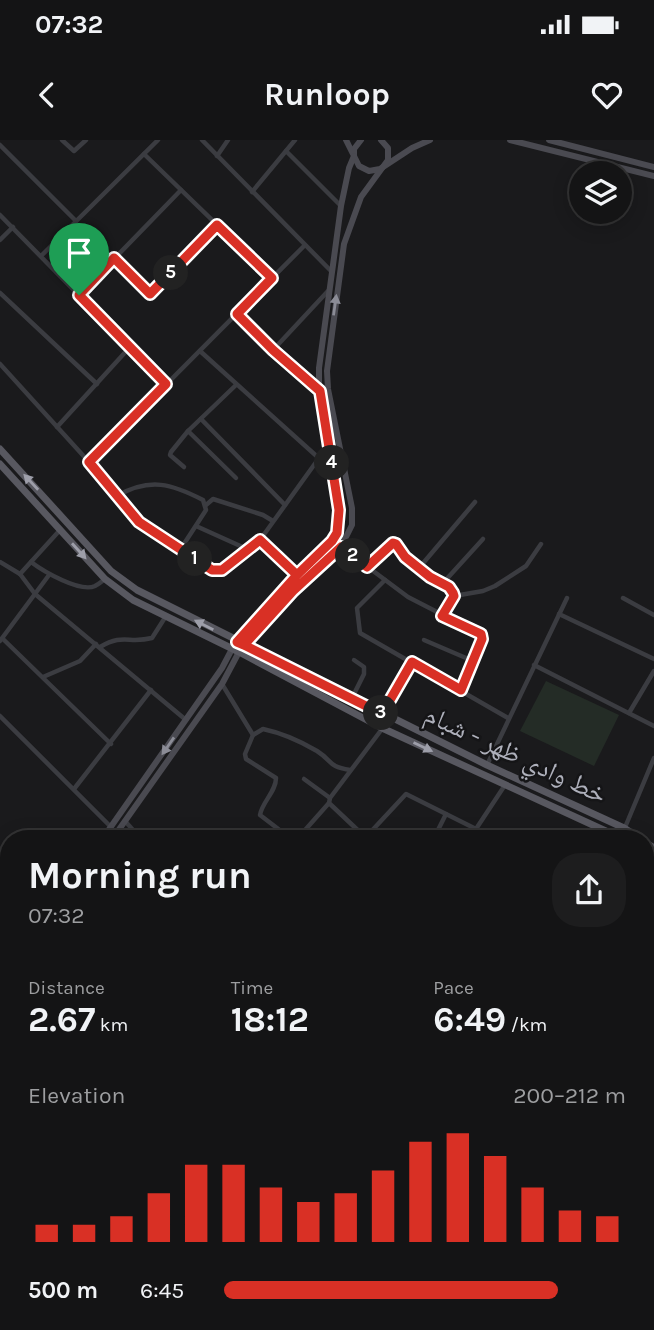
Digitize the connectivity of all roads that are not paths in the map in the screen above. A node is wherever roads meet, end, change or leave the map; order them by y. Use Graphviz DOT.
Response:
graph roads {
  1 [pos="62,140"];
  2 [pos="86,140"];
  3 [pos="158,140"];
  4 [pos="202,140"];
  5 [pos="228,140"];
  6 [pos="295,140"];
  7 [pos="346,140"];
  8 [pos="361,140"];
  9 [pos="382,140"];
  10 [pos="430,140"];
  11 [pos="510,140"];
  12 [pos="549,140"];
  13 [pos="0,145"];
  14 [pos="286,151"];
  15 [pos="144,154"];
  16 [pos="217,156"];
  17 [pos="354,156"];
  18 [pos="384,165"];
  19 [pos="654,167"];
  20 [pos="654,176"];
  21 [pos="181,190"];
  22 [pos="252,192"];
  23 [pos="341,206"];
  24 [pos="0,215"];
  25 [pos="76,221"];
  26 [pos="217,225"];
  27 [pos="13,228"];
  28 [pos="0,240"];
  29 [pos="304,246"];
  30 [pos="41,256"];
  31 [pos="114,258"];
  32 [pos="331,271"];
  33 [pos="272,278"];
  34 [pos="328,291"];
  35 [pos="0,293"];
  36 [pos="79,295"];
  37 [pos="237,314"];
  38 [pos="131,348"];
  39 [pos="273,350"];
  40 [pos="200,351"];
  41 [pos="0,364"];
  42 [pos="97,383"];
  43 [pos="166,384"];
  44 [pos="236,385"];
  45 [pos="320,391"];
  46 [pos="201,419"];
  47 [pos="57,427"];
  48 [pos="188,431"];
  49 [pos="0,449"];
  50 [pos="319,458"];
  51 [pos="89,462"];
  52 [pos="0,464"];
  53 [pos="184,467"];
  54 [pos="333,471"];
  55 [pos="236,478"];
  56 [pos="117,496"];
  57 [pos="475,502"];
  58 [pos="206,505"];
  59 [pos="285,505"];
  60 [pos="273,521"];
  61 [pos="196,526"];
  62 [pos="60,530"];
  63 [pos="482,539"];
  64 [pos="260,540"];
  65 [pos="541,544"];
  66 [pos="341,547"];
  67 [pos="247,549"];
  68 [pos="180,550"];
  69 [pos="0,562"];
  70 [pos="31,562"];
  71 [pos="367,567"];
  72 [pos="419,568"];
  73 [pos="20,574"];
  74 [pos="50,575"];
  75 [pos="297,575"];
  76 [pos="105,579"];
  77 [pos="385,580"];
  78 [pos="443,583"];
  79 [pos="35,594"];
  80 [pos="454,596"];
  81 [pos="568,598"];
  82 [pos="623,598"];
  83 [pos="559,614"];
  84 [pos="654,615"];
  85 [pos="166,616"];
  86 [pos="442,616"];
  87 [pos="1,640"];
  88 [pos="424,640"];
  89 [pos="98,646"];
  90 [pos="238,647"];
  91 [pos="654,659"];
  92 [pos="354,660"];
  93 [pos="473,661"];
  94 [pos="412,662"];
  95 [pos="534,665"];
  96 [pos="654,671"];
  97 [pos="42,677"];
  98 [pos="222,684"];
  99 [pos="151,690"];
  100 [pos="461,690"];
  101 [pos="351,699"];
  102 [pos="629,713"];
  103 [pos="382,714"];
  104 [pos="0,716"];
  105 [pos="508,718"];
  106 [pos="186,720"];
  107 [pos="654,726"];
  108 [pos="382,728"];
  109 [pos="253,735"];
  110 [pos="111,744"];
  111 [pos="654,758"];
  112 [pos="487,765"];
  113 [pos="351,770"];
  114 [pos="304,779"];
  115 [pos="505,785"];
  116 [pos="74,789"];
  117 [pos="330,800"];
  118 [pos="446,814"];
  119 [pos="125,821"];
  120 [pos="111,827"];
  121 [pos="624,828"];
  122 [pos="476,829"];
  123 [pos="109,830"];
  124 [pos="119,830"];
  125 [pos="133,830"];
  126 [pos="280,830"];
  127 [pos="305,830"];
  128 [pos="358,830"];
  129 [pos="372,830"];
  130 [pos="438,830"];
  131 [pos="603,830"];
  132 [pos="627,830"];
  1 -- 2 [label="street"];
  3 -- 15 [label="street"];
  4 -- 16 [label="street"];
  5 -- 16 [label="street"];
  6 -- 14 [label="street"];
  7 -- 17 [label="street"];
  8 -- 17 [label="street"];
  9 -- 18 [label="street"];
  10 -- 18 [label="street"];
  11 -- 20 [label="street"];
  12 -- 19 [label="street"];
  13 -- 25 [label="street"];
  14 -- 22 [label="street"];
  14 -- 23 [label="street"];
  15 -- 21 [label="street"];
  15 -- 25 [label="street"];
  16 -- 22 [label="street"];
  17 -- 18 [label="street"];
  17 -- 23 [label="street"];
  66 -- 18 [label="street, one-way"];
  21 -- 26 [label="street"];
  21 -- 31 [label="street"];
  22 -- 29 [label="street"];
  23 -- 32 [label="street"];
  24 -- 27 [label="street"];
  25 -- 30 [label="street"];
  26 -- 31 [label="street"];
  26 -- 33 [label="street"];
  27 -- 28 [label="street"];
  27 -- 30 [label="street"];
  29 -- 32 [label="street"];
  29 -- 33 [label="street"];
  30 -- 36 [label="street"];
  31 -- 36 [label="street"];
  32 -- 34 [label="street"];
  33 -- 37 [label="street"];
  34 -- 39 [label="street"];
  34 -- 45 [label="street"];
  35 -- 42 [label="street"];
  36 -- 38 [label="street"];
  37 -- 39 [label="street"];
  37 -- 40 [label="street"];
  38 -- 42 [label="street"];
  38 -- 43 [label="street"];
  39 -- 45 [label="street"];
  40 -- 43 [label="street"];
  40 -- 44 [label="street"];
  41 -- 47 [label="street"];
  42 -- 47 [label="street"];
  43 -- 51 [label="street"];
  44 -- 46 [label="street"];
  44 -- 50 [label="street"];
  45 -- 54 [label="street"];
  46 -- 48 [label="street"];
  46 -- 59 [label="street"];
  47 -- 51 [label="street"];
  48 -- 53 [label="street"];
  48 -- 55 [label="street"];
  90 -- 49 [label="main road, خط وادي ظهر - شبام, one-way"];
  50 -- 54 [label="street"];
  50 -- 59 [label="street"];
  51 -- 56 [label="street"];
  52 -- 62 [label="main road, خط وادي ظهر - شبام"];
  54 -- 75 [label="street"];
  56 -- 58 [label="street"];
  56 -- 68 [label="street"];
  57 -- 72 [label="street"];
  58 -- 60 [label="street"];
  58 -- 61 [label="street"];
  59 -- 60 [label="street"];
  60 -- 64 [label="street"];
  61 -- 67 [label="street"];
  61 -- 68 [label="street"];
  62 -- 70 [label="street"];
  62 -- 76 [label="main road, خط وادي ظهر - شبام, one-way"];
  63 -- 78 [label="street"];
  64 -- 67 [label="street"];
  64 -- 75 [label="street"];
  65 -- 80 [label="street"];
  66 -- 71 [label="street"];
  66 -- 90 [label="street"];
  67 -- 68 [label="street"];
  69 -- 73 [label="street"];
  70 -- 73 [label="street"];
  70 -- 74 [label="street"];
  71 -- 72 [label="street"];
  71 -- 77 [label="street"];
  72 -- 78 [label="street"];
  73 -- 79 [label="street"];
  74 -- 76 [label="street"];
  74 -- 79 [label="street"];
  75 -- 90 [label="street"];
  76 -- 85 [label="main road, خط وادي ظهر - شبام"];
  77 -- 86 [label="street"];
  77 -- 94 [label="street"];
  78 -- 80 [label="street"];
  79 -- 87 [label="street"];
  79 -- 89 [label="street"];
  80 -- 86 [label="street"];
  81 -- 83 [label="street"];
  82 -- 84 [label="street"];
  83 -- 91 [label="street"];
  83 -- 95 [label="street"];
  85 -- 89 [label="street"];
  85 -- 90 [label="main road, خط وادي ظهر - شبام"];
  86 -- 93 [label="street"];
  87 -- 97 [label="street"];
  88 -- 93 [label="street"];
  89 -- 97 [label="street"];
  89 -- 99 [label="street"];
  90 -- 98 [label="street"];
  90 -- 101 [label="main road, خط وادي ظهر - شبام"];
  90 -- 106 [label="street"];
  90 -- 108 [label="main road, خط وادي ظهر - شبام"];
  92 -- 101 [label="street"];
  93 -- 100 [label="street"];
  94 -- 100 [label="street"];
  94 -- 103 [label="street"];
  95 -- 102 [label="street"];
  95 -- 105 [label="street"];
  96 -- 102 [label="street"];
  97 -- 110 [label="street"];
  98 -- 109 [label="street"];
  98 -- 119 [label="street"];
  99 -- 106 [label="street"];
  99 -- 110 [label="street"];
  100 -- 105 [label="street"];
  101 -- 103 [label="main road, خط وادي ظهر - شبام"];
  102 -- 107 [label="street"];
  103 -- 112 [label="main road, خط وادي ظهر - شبام"];
  104 -- 116 [label="street"];
  105 -- 112 [label="street"];
  106 -- 120 [label="street, one-way"];
  108 -- 113 [label="street"];
  108 -- 115 [label="main road, خط وادي ظهر - شبام, one-way"];
  109 -- 113 [label="street"];
  109 -- 126 [label="street"];
  110 -- 116 [label="street"];
  111 -- 121 [label="street"];
  112 -- 121 [label="main road, خط وادي ظهر - شبام"];
  113 -- 117 [label="street"];
  114 -- 117 [label="street"];
  115 -- 122 [label="street"];
  115 -- 131 [label="main road, خط وادي ظهر - شبام"];
  116 -- 120 [label="street"];
  117 -- 127 [label="street"];
  117 -- 128 [label="street"];
  118 -- 122 [label="street"];
  118 -- 129 [label="street"];
  118 -- 130 [label="street"];
  119 -- 124 [label="street"];
  119 -- 125 [label="street"];
  120 -- 123 [label="street"];
  121 -- 132 [label="main road, خط وادي ظهر - شبام"];
}
